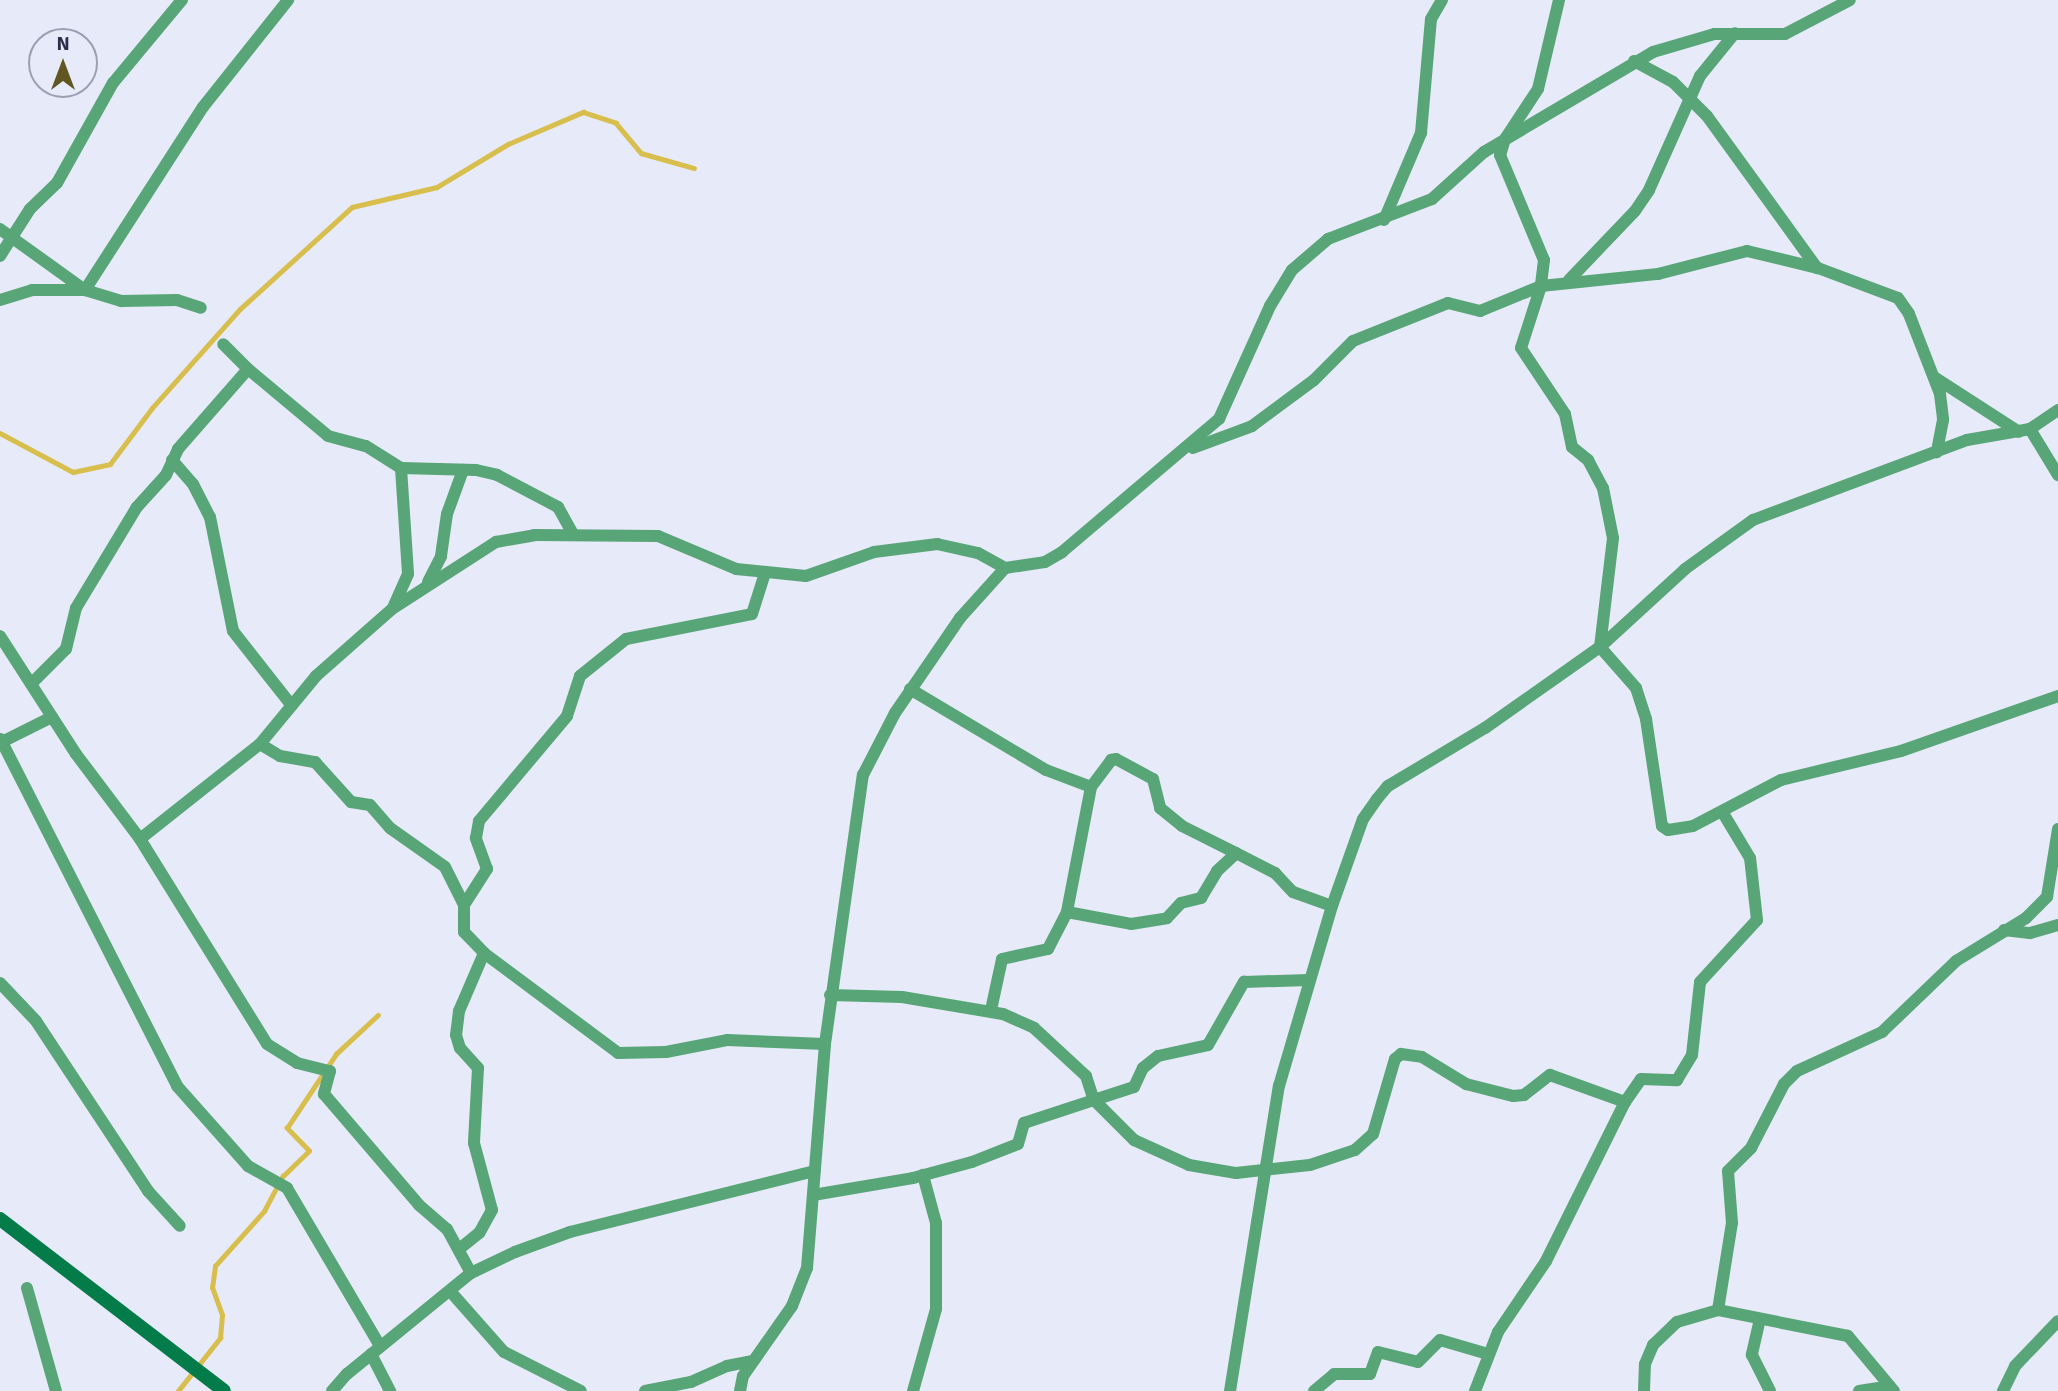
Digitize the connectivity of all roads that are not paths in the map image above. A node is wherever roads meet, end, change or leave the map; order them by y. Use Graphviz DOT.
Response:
graph roads {
  1 [pos="182,0"];
  2 [pos="288,0"];
  3 [pos="1441,0"];
  4 [pos="1559,0"];
  5 [pos="1850,0"];
  6 [pos="1735,33"];
  7 [pos="1634,61"];
  8 [pos="1690,98"];
  9 [pos="1505,139"];
  10 [pos="1384,220"];
  11 [pos="0,229"];
  12 [pos="13,241"];
  13 [pos="0,256"];
  14 [pos="1818,268"];
  15 [pos="1569,280"];
  16 [pos="1541,286"];
  17 [pos="85,290"];
  18 [pos="0,300"];
  19 [pos="201,308"];
  20 [pos="223,344"];
  21 [pos="248,369"];
  22 [pos="1934,377"];
  23 [pos="2058,410"];
  24 [pos="2024,431"];
  25 [pos="1187,450"];
  26 [pos="1937,452"];
  27 [pos="172,460"];
  28 [pos="401,468"];
  29 [pos="463,470"];
  30 [pos="2058,475"];
  31 [pos="573,534"];
  32 [pos="1005,568"];
  33 [pos="765,573"];
  34 [pos="427,583"];
  35 [pos="392,609"];
  36 [pos="0,636"];
  37 [pos="1600,647"];
  38 [pos="31,684"];
  39 [pos="910,689"];
  40 [pos="2058,696"];
  41 [pos="292,706"];
  42 [pos="52,717"];
  43 [pos="1,741"];
  44 [pos="260,744"];
  45 [pos="1091,787"];
  46 [pos="1723,813"];
  47 [pos="2058,829"];
  48 [pos="140,839"];
  49 [pos="1236,853"];
  50 [pos="464,905"];
  51 [pos="1332,906"];
  52 [pos="1067,912"];
  53 [pos="2058,925"];
  54 [pos="2003,930"];
  55 [pos="484,953"];
  56 [pos="1309,980"];
  57 [pos="0,983"];
  58 [pos="830,995"];
  59 [pos="991,1010"];
  60 [pos="825,1044"];
  61 [pos="1094,1100"];
  62 [pos="1625,1102"];
  63 [pos="1265,1170"];
  64 [pos="814,1171"];
  65 [pos="923,1175"];
  66 [pos="813,1195"];
  67 [pos="0,1219"];
  68 [pos="180,1226"];
  69 [pos="459,1249"];
  70 [pos="471,1273"];
  71 [pos="27,1288"];
  72 [pos="450,1291"];
  73 [pos="1718,1310"];
  74 [pos="1760,1319"];
  75 [pos="2058,1321"];
  76 [pos="376,1350"];
  77 [pos="1488,1354"];
  78 [pos="752,1361"];
  79 [pos="1892,1388"];
  80 [pos="56,1391"];
  81 [pos="224,1391"];
  82 [pos="332,1391"];
  83 [pos="390,1391"];
  84 [pos="581,1391"];
  85 [pos="645,1391"];
  86 [pos="740,1391"];
  87 [pos="913,1391"];
  88 [pos="1230,1391"];
  89 [pos="1314,1391"];
  90 [pos="1475,1391"];
  91 [pos="1644,1391"];
  92 [pos="1770,1391"];
  93 [pos="1859,1391"];
  94 [pos="2003,1391"];
  1 -- 12 [label="street"];
  2 -- 17 [label="street"];
  3 -- 10 [label="street"];
  4 -- 9 [label="street"];
  5 -- 6 [label="street"];
  6 -- 7 [label="street"];
  6 -- 8 [label="street"];
  7 -- 8 [label="street"];
  7 -- 9 [label="street"];
  8 -- 14 [label="street"];
  8 -- 15 [label="street"];
  9 -- 10 [label="street"];
  9 -- 16 [label="street"];
  10 -- 25 [label="street"];
  11 -- 12 [label="street"];
  12 -- 13 [label="street"];
  12 -- 17 [label="street"];
  14 -- 15 [label="street"];
  14 -- 22 [label="street"];
  15 -- 16 [label="street"];
  16 -- 25 [label="street"];
  16 -- 37 [label="street"];
  17 -- 18 [label="street"];
  17 -- 19 [label="street"];
  20 -- 21 [label="street"];
  21 -- 27 [label="street"];
  21 -- 28 [label="street"];
  22 -- 24 [label="street"];
  22 -- 26 [label="street"];
  23 -- 24 [label="street"];
  24 -- 26 [label="street"];
  24 -- 30 [label="street"];
  25 -- 32 [label="street"];
  26 -- 37 [label="street"];
  27 -- 38 [label="street"];
  27 -- 41 [label="street"];
  28 -- 29 [label="street"];
  28 -- 35 [label="street"];
  29 -- 31 [label="street"];
  29 -- 34 [label="street"];
  31 -- 33 [label="street"];
  31 -- 34 [label="street"];
  32 -- 33 [label="street"];
  32 -- 39 [label="street"];
  33 -- 50 [label="street"];
  34 -- 35 [label="street"];
  35 -- 41 [label="street"];
  36 -- 38 [label="street"];
  37 -- 46 [label="street"];
  37 -- 51 [label="street"];
  38 -- 42 [label="street"];
  39 -- 45 [label="street"];
  39 -- 58 [label="street"];
  40 -- 46 [label="street"];
  41 -- 44 [label="street"];
  42 -- 43 [label="street"];
  42 -- 48 [label="street"];
  43 -- 76 [label="street"];
  44 -- 48 [label="street"];
  44 -- 50 [label="street"];
  45 -- 49 [label="street"];
  45 -- 52 [label="street"];
  46 -- 62 [label="street"];
  47 -- 54 [label="street"];
  48 -- 69 [label="street"];
  49 -- 51 [label="street"];
  49 -- 52 [label="street"];
  50 -- 55 [label="street"];
  51 -- 56 [label="street"];
  52 -- 59 [label="street"];
  53 -- 54 [label="street"];
  54 -- 73 [label="street"];
  55 -- 60 [label="street"];
  55 -- 69 [label="street"];
  56 -- 61 [label="street"];
  56 -- 63 [label="street"];
  57 -- 68 [label="street"];
  58 -- 59 [label="street"];
  58 -- 60 [label="street"];
  59 -- 61 [label="street"];
  60 -- 64 [label="street"];
  61 -- 63 [label="street"];
  61 -- 65 [label="street"];
  62 -- 63 [label="street"];
  62 -- 77 [label="street"];
  63 -- 88 [label="street"];
  64 -- 66 [label="street"];
  64 -- 70 [label="street"];
  65 -- 66 [label="street"];
  65 -- 87 [label="street"];
  66 -- 78 [label="street"];
  67 -- 81 [label="main road"];
  69 -- 70 [label="street"];
  70 -- 72 [label="street"];
  71 -- 80 [label="street"];
  72 -- 76 [label="street"];
  72 -- 84 [label="street"];
  73 -- 74 [label="street"];
  73 -- 91 [label="street"];
  74 -- 79 [label="street"];
  74 -- 92 [label="street"];
  75 -- 94 [label="street"];
  76 -- 82 [label="street"];
  76 -- 83 [label="street"];
  77 -- 89 [label="street"];
  77 -- 90 [label="street"];
  78 -- 85 [label="street"];
  78 -- 86 [label="street"];
  79 -- 93 [label="street"];
}
